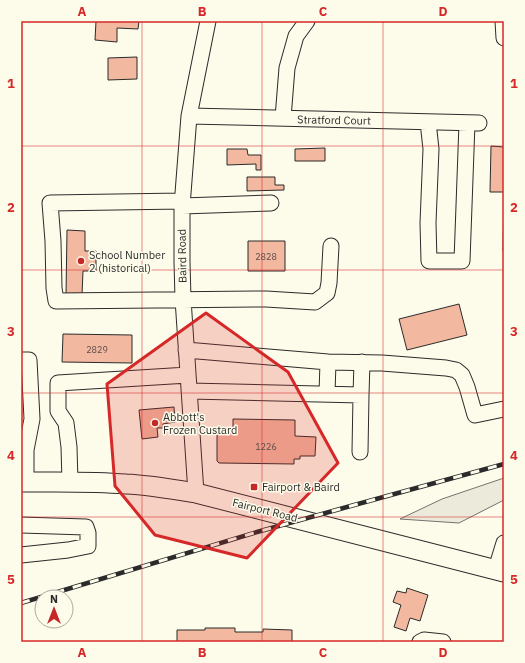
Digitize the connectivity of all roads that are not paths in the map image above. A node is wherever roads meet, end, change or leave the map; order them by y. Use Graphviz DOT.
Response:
graph roads {
  1 [pos="208,21"];
  2 [pos="307,21"];
  3 [pos="503,21"];
  4 [pos="504,38"];
  5 [pos="189,116"];
  6 [pos="283,118"];
  7 [pos="428,122"];
  8 [pos="271,203"];
  9 [pos="182,204"];
  10 [pos="331,246"];
  11 [pos="183,299"];
  12 [pos="186,350"];
  13 [pos="21,360"];
  14 [pos="328,362"];
  15 [pos="362,362"];
  16 [pos="188,375"];
  17 [pos="189,391"];
  18 [pos="327,394"];
  19 [pos="361,395"];
  20 [pos="504,408"];
  21 [pos="24,448"];
  22 [pos="360,452"];
  23 [pos="24,482"];
  24 [pos="70,482"];
  25 [pos="196,493"];
  26 [pos="21,525"];
  27 [pos="504,546"];
  28 [pos="21,555"];
  29 [pos="500,570"];
  30 [pos="420,642"];
  31 [pos="444,642"];
  1 -- 5 [label="street, Baird Road"];
  2 -- 6 [label="street"];
  3 -- 4 [label="street"];
  5 -- 6 [label="street, Stratford Court"];
  5 -- 9 [label="street, Baird Road"];
  6 -- 7 [label="street, Stratford Court"];
  7 -- 7 [label="street, Stratford Court"];
  8 -- 9 [label="street"];
  9 -- 11 [label="street, Baird Road"];
  9 -- 11 [label="street"];
  10 -- 11 [label="street"];
  11 -- 12 [label="street, Baird Road"];
  12 -- 14 [label="street"];
  12 -- 16 [label="street, Baird Road"];
  13 -- 21 [label="street"];
  14 -- 15 [label="street"];
  14 -- 18 [label="street"];
  15 -- 19 [label="street"];
  15 -- 20 [label="street"];
  16 -- 17 [label="street, Baird Road"];
  16 -- 24 [label="street"];
  17 -- 18 [label="street"];
  17 -- 25 [label="street, Baird Road"];
  18 -- 19 [label="street"];
  19 -- 22 [label="street"];
  21 -- 23 [label="street"];
  23 -- 24 [label="main road, Fairport Road"];
  24 -- 25 [label="main road, Fairport Road"];
  25 -- 29 [label="main road, Fairport Road"];
  26 -- 28 [label="street"];
  27 -- 29 [label="street"];
  30 -- 31 [label="street"];
}
